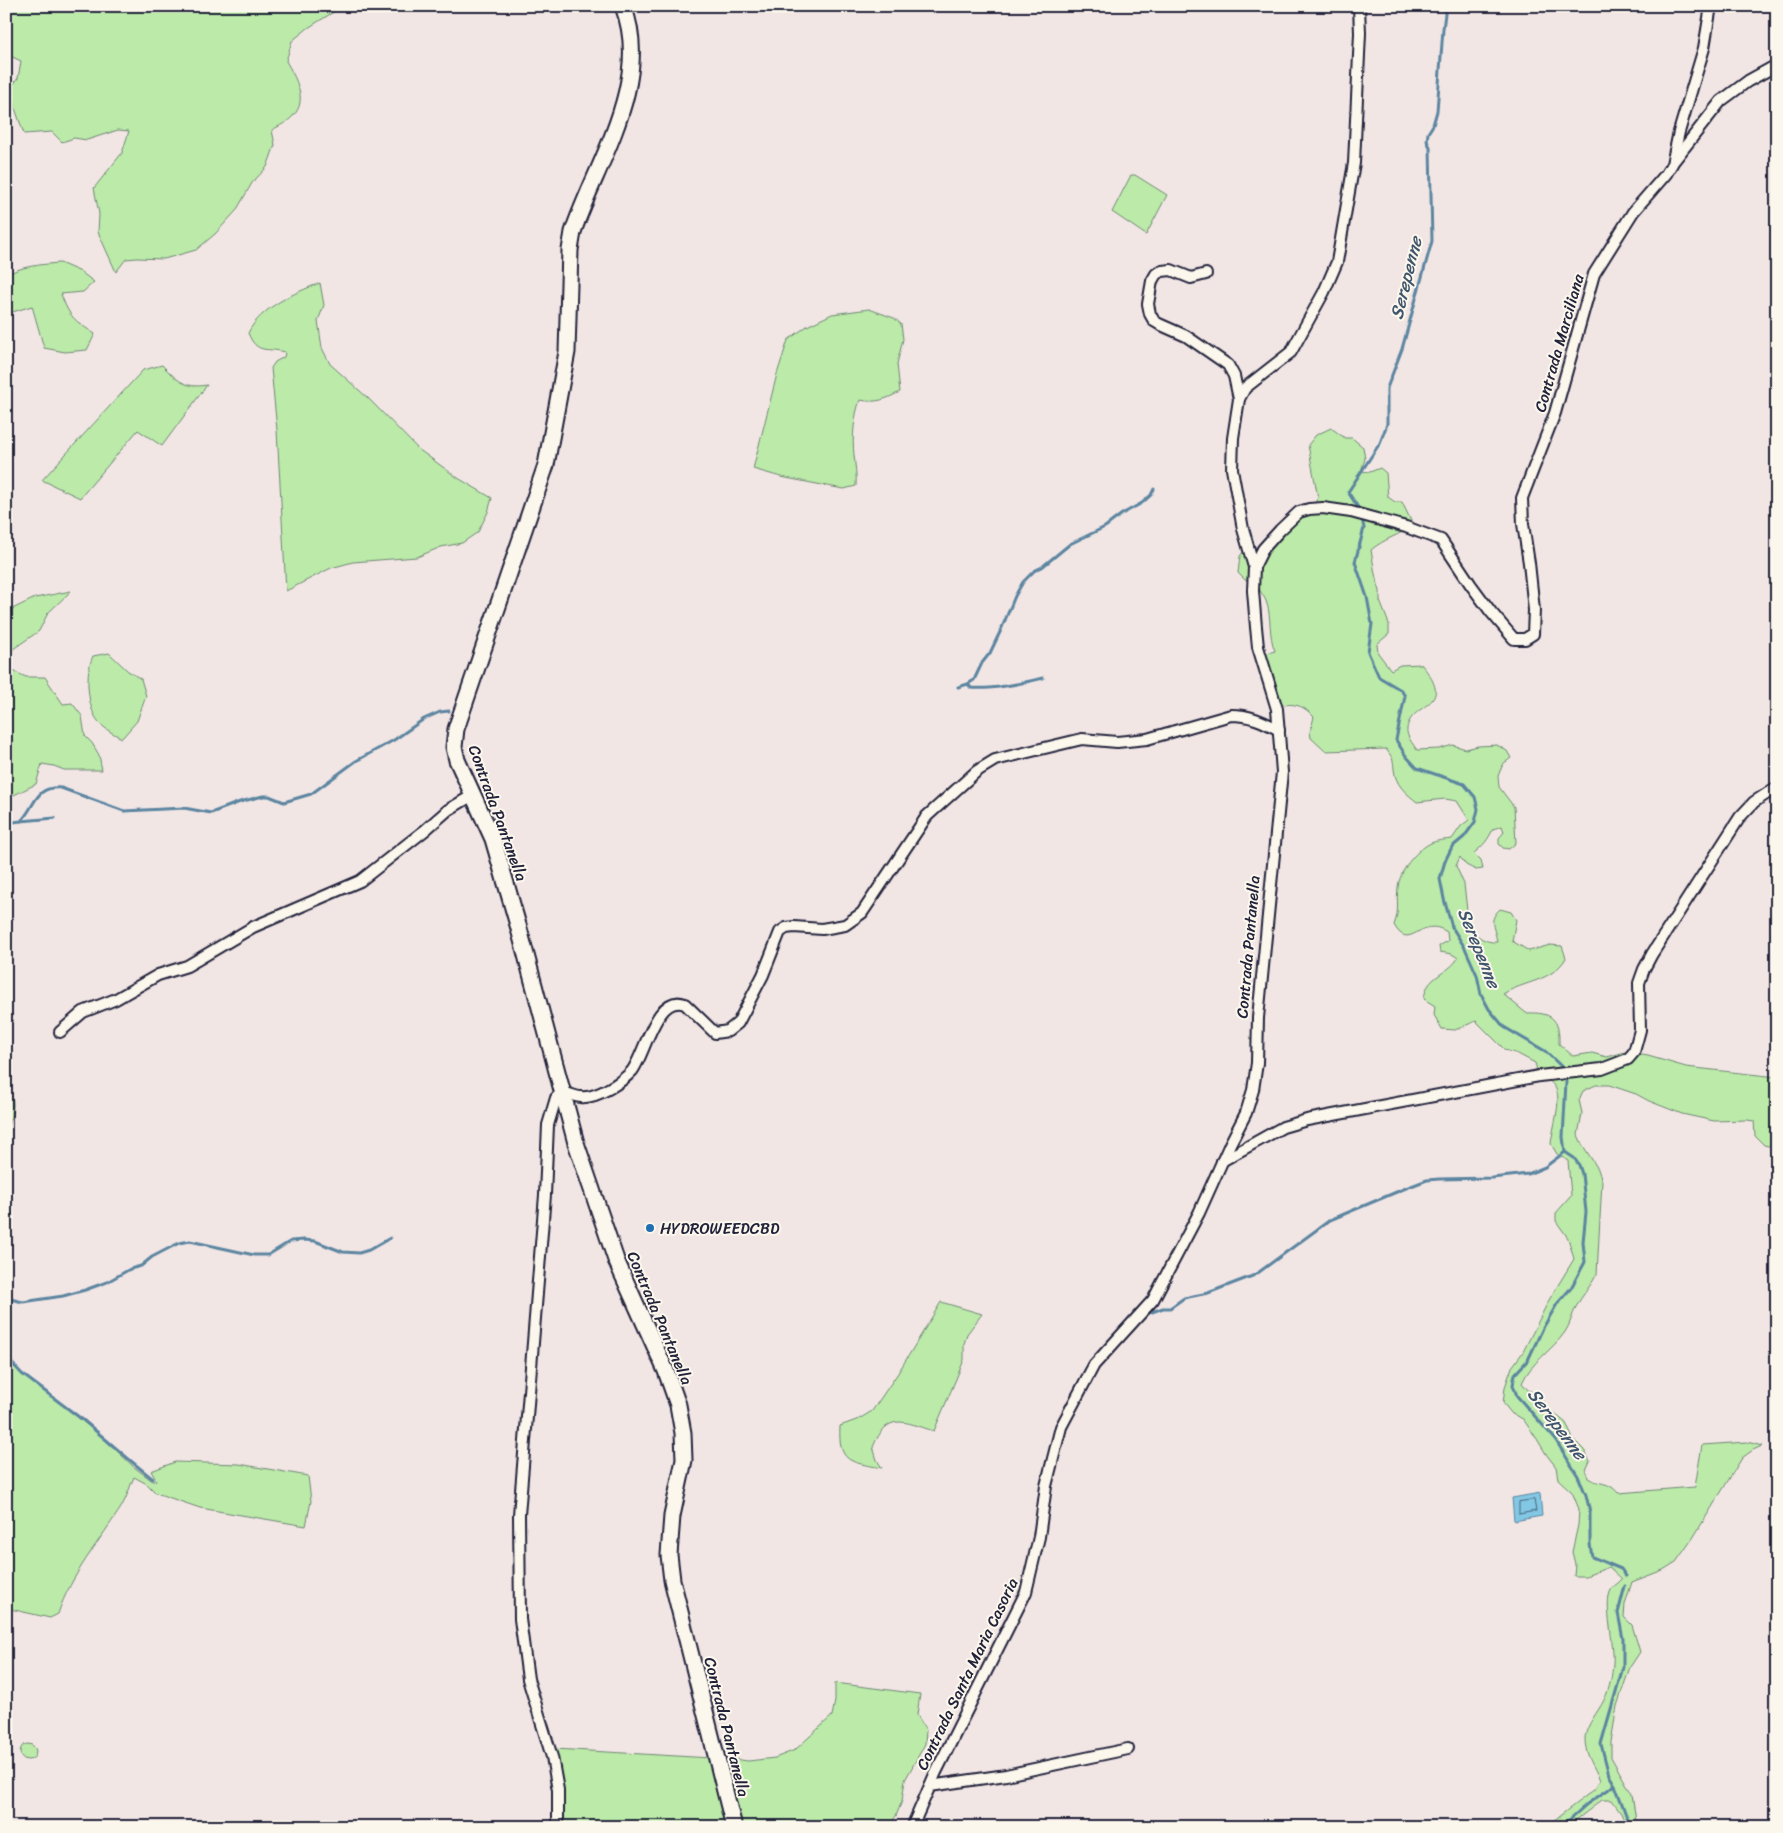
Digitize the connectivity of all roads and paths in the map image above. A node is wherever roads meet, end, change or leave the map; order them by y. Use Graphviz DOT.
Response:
graph roads {
  1 [pos="623,6"];
  2 [pos="1359,6"];
  3 [pos="1711,6"];
  4 [pos="1777,65"];
  5 [pos="1672,164"];
  6 [pos="1206,274"];
  7 [pos="1239,399"];
  8 [pos="1530,563"];
  9 [pos="1254,567"];
  10 [pos="1279,730"];
  11 [pos="1777,787"];
  12 [pos="473,795"];
  13 [pos="60,1032"];
  14 [pos="562,1092"];
  15 [pos="1222,1161"];
  16 [pos="1128,1749"];
  17 [pos="930,1786"];
  18 [pos="558,1827"];
  19 [pos="734,1827"];
  20 [pos="912,1827"];
  1 -- 12 [label="street, Contrada Pantanella"];
  2 -- 7 [label="street"];
  3 -- 5 [label="street, Contrada Marciliana"];
  4 -- 5 [label="street"];
  5 -- 8 [label="street, Contrada Marciliana"];
  6 -- 7 [label="street"];
  7 -- 9 [label="street"];
  8 -- 9 [label="street, Contrada Pantanella"];
  9 -- 10 [label="street, Contrada Pantanella"];
  10 -- 14 [label="street"];
  10 -- 15 [label="street, Contrada Pantanella"];
  11 -- 15 [label="street"];
  12 -- 13 [label="street"];
  12 -- 14 [label="street, Contrada Pantanella"];
  14 -- 18 [label="street"];
  14 -- 19 [label="street, Contrada Pantanella"];
  15 -- 17 [label="street, Contrada Santa Maria Casoria"];
  16 -- 17 [label="street"];
  17 -- 20 [label="street, Contrada Santa Maria Casoria"];
}
